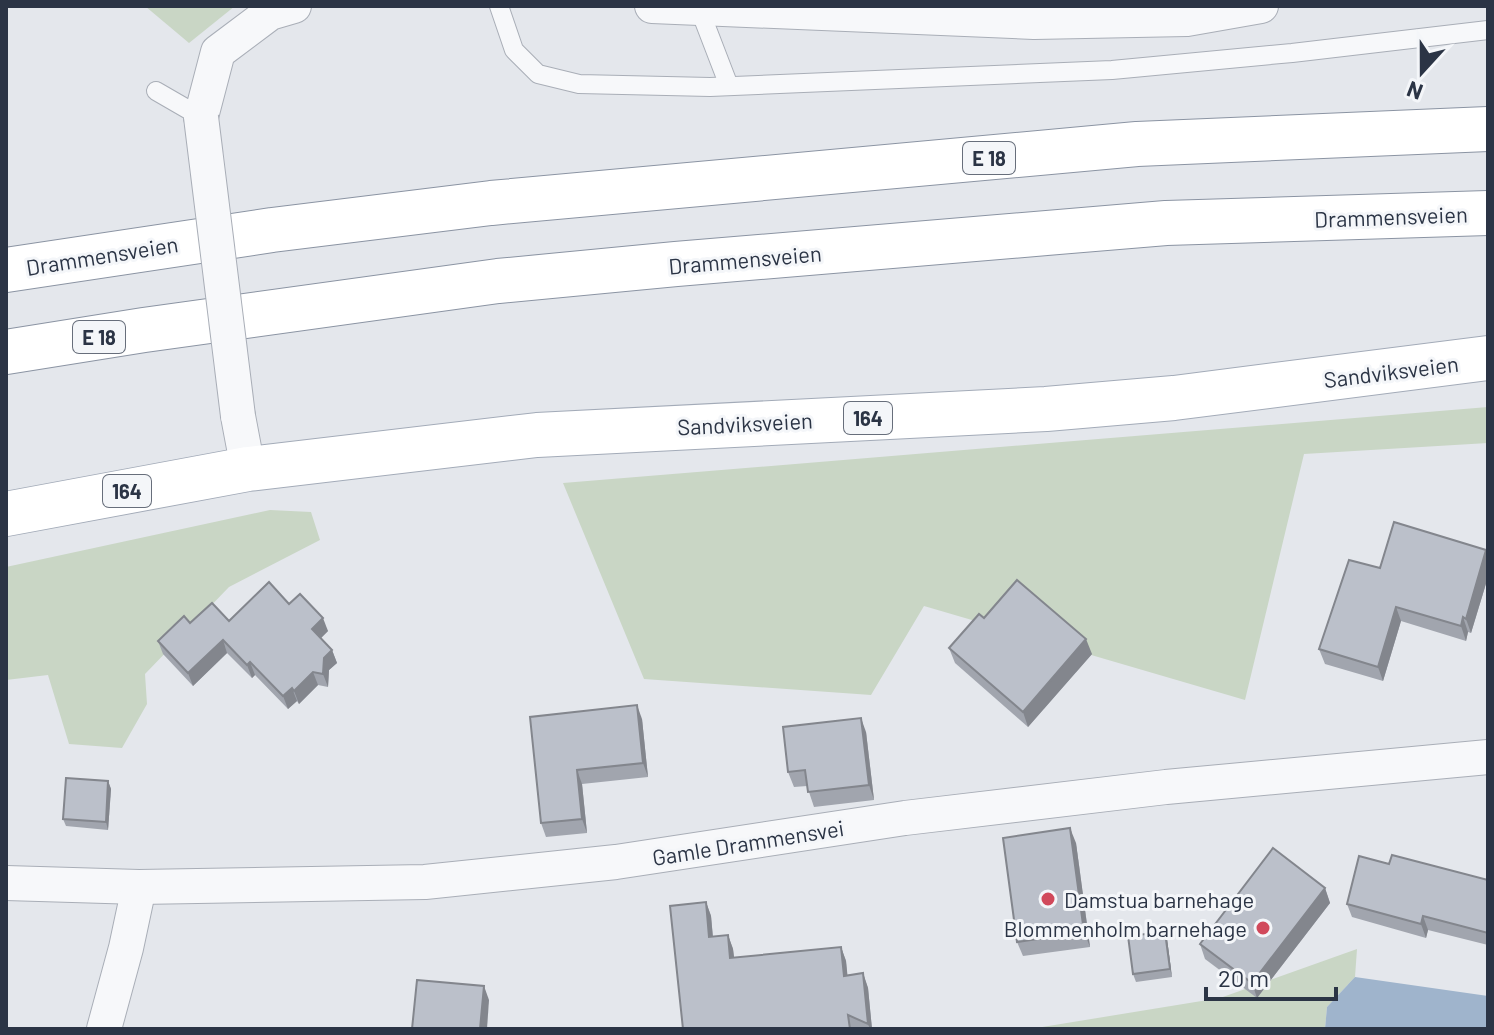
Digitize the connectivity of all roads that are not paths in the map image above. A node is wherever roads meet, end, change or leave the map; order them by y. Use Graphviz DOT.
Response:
graph roads {
  1 [pos="294,6"];
  2 [pos="499,6"];
  3 [pos="652,6"];
  4 [pos="1261,6"];
  5 [pos="699,8"];
  6 [pos="1488,30"];
  7 [pos="729,86"];
  8 [pos="156,91"];
  9 [pos="201,117"];
  10 [pos="1488,129"];
  11 [pos="1488,213"];
  12 [pos="6,270"];
  13 [pos="6,352"];
  14 [pos="1488,358"];
  15 [pos="248,469"];
  16 [pos="6,514"];
  17 [pos="1488,757"];
  18 [pos="6,883"];
  19 [pos="139,887"];
  20 [pos="104,1029"];
  1 -- 9 [label="street"];
  2 -- 7 [label="lane"];
  3 -- 5 [label="street"];
  4 -- 5 [label="street"];
  5 -- 7 [label="lane"];
  6 -- 7 [label="lane"];
  8 -- 9 [label="lane"];
  9 -- 15 [label="street, bridge"];
  10 -- 12 [label="main road, Drammensveien / E 18"];
  11 -- 13 [label="main road, Drammensveien / E 18"];
  14 -- 15 [label="main road, Sandviksveien / 164"];
  15 -- 16 [label="main road, Sandviksveien / 164"];
  17 -- 19 [label="street, Gamle Drammensvei"];
  18 -- 19 [label="street, Gamle Drammensvei"];
  19 -- 20 [label="street"];
}
